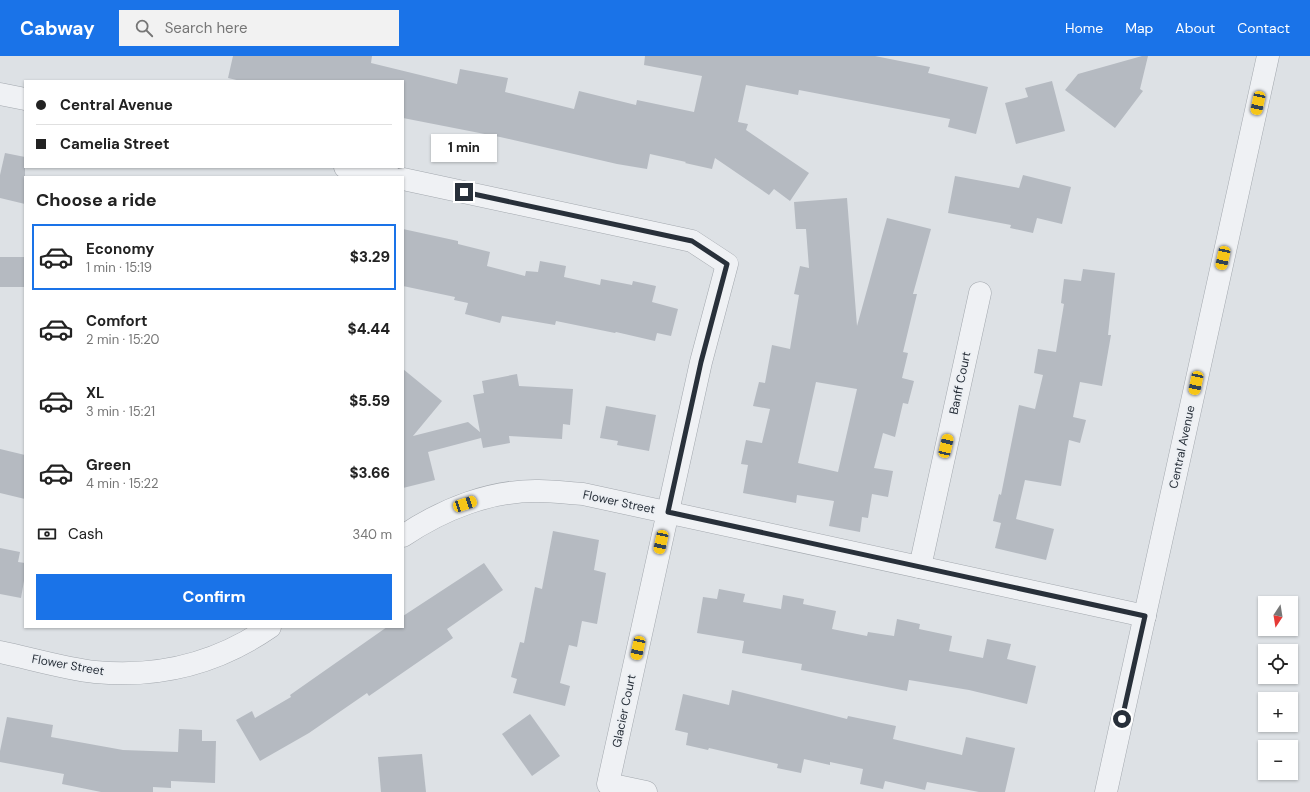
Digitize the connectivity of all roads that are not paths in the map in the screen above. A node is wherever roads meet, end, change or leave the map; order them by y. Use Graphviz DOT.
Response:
graph roads {
  1 [pos="1268,56"];
  2 [pos="0,94"];
  3 [pos="24,99"];
  4 [pos="350,168"];
  5 [pos="387,176"];
  6 [pos="404,180"];
  7 [pos="980,293"];
  8 [pos="668,512"];
  9 [pos="404,535"];
  10 [pos="920,567"];
  11 [pos="1145,616"];
  12 [pos="268,628"];
  13 [pos="0,652"];
  14 [pos="646,792"];
  15 [pos="1106,792"];
  1 -- 11 [label="street, Central Avenue"];
  2 -- 3 [label="street"];
  4 -- 5 [label="street"];
  6 -- 8 [label="street, Glacier Court"];
  7 -- 10 [label="street, Banff Court"];
  8 -- 9 [label="street, Flower Street"];
  8 -- 10 [label="street, Flower Street"];
  8 -- 14 [label="street, Glacier Court"];
  10 -- 11 [label="street, Flower Street"];
  11 -- 15 [label="street, Central Avenue"];
  12 -- 13 [label="street, Flower Street"];
}
